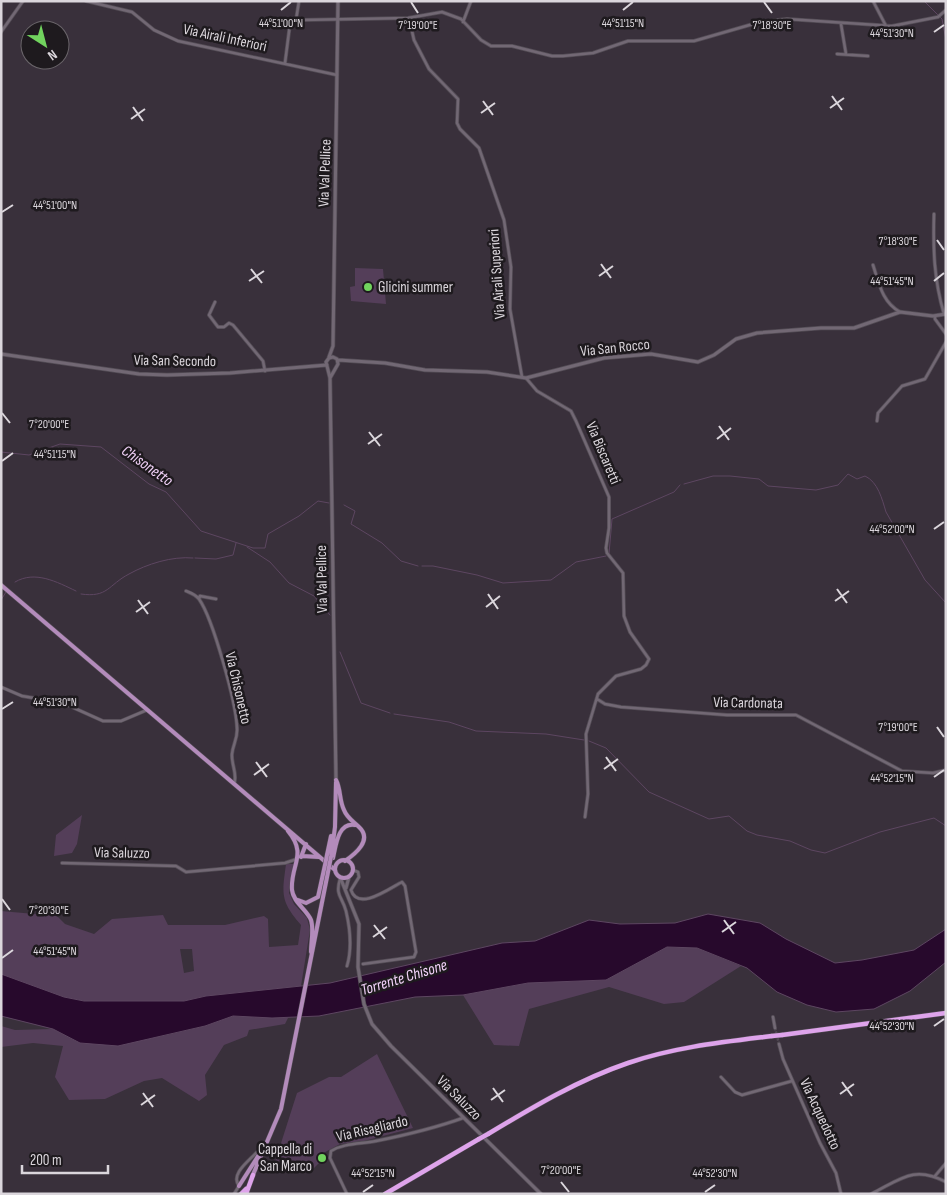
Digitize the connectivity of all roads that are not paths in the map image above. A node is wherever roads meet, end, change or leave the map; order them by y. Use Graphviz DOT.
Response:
graph roads {
  1 [pos="23,1"];
  2 [pos="86,1"];
  3 [pos="299,1"];
  4 [pos="338,1"];
  5 [pos="471,1"];
  6 [pos="873,1"];
  7 [pos="946,10"];
  8 [pos="408,18"];
  9 [pos="296,20"];
  10 [pos="338,21"];
  11 [pos="463,22"];
  12 [pos="840,24"];
  13 [pos="886,26"];
  14 [pos="1,32"];
  15 [pos="837,54"];
  16 [pos="846,54"];
  17 [pos="868,56"];
  18 [pos="285,62"];
  19 [pos="337,75"];
  20 [pos="934,214"];
  21 [pos="873,265"];
  22 [pos="215,302"];
  23 [pos="900,312"];
  24 [pos="945,314"];
  25 [pos="936,316"];
  26 [pos="946,334"];
  27 [pos="946,342"];
  28 [pos="332,346"];
  29 [pos="1,354"];
  30 [pos="328,359"];
  31 [pos="337,359"];
  32 [pos="349,362"];
  33 [pos="318,364"];
  34 [pos="328,366"];
  35 [pos="336,367"];
  36 [pos="265,371"];
  37 [pos="524,377"];
  38 [pos="330,378"];
  39 [pos="877,421"];
  40 [pos="1,583"];
  41 [pos="186,591"];
  42 [pos="199,599"];
  43 [pos="216,599"];
  44 [pos="1,687"];
  45 [pos="597,699"];
  46 [pos="147,710"];
  47 [pos="946,770"];
  48 [pos="336,780"];
  49 [pos="234,784"];
  50 [pos="585,817"];
  51 [pos="275,819"];
  52 [pos="358,826"];
  53 [pos="306,844"];
  54 [pos="298,850"];
  55 [pos="356,854"];
  56 [pos="330,856"];
  57 [pos="300,857"];
  58 [pos="320,857"];
  59 [pos="344,860"];
  60 [pos="339,862"];
  61 [pos="62,863"];
  62 [pos="329,867"];
  63 [pos="353,868"];
  64 [pos="340,877"];
  65 [pos="349,877"];
  66 [pos="346,888"];
  67 [pos="296,899"];
  68 [pos="311,962"];
  69 [pos="363,964"];
  70 [pos="347,966"];
  71 [pos="946,1014"];
  72 [pos="773,1017"];
  73 [pos="774,1028"];
  74 [pos="779,1044"];
  75 [pos="721,1078"];
  76 [pos="792,1081"];
  77 [pos="464,1118"];
  78 [pos="269,1140"];
  79 [pos="257,1152"];
  80 [pos="946,1163"];
  81 [pos="426,1172"];
  82 [pos="253,1175"];
  83 [pos="935,1176"];
  84 [pos="946,1182"];
  85 [pos="239,1186"];
  86 [pos="244,1192"];
  87 [pos="234,1194"];
  88 [pos="347,1194"];
  89 [pos="385,1194"];
  90 [pos="391,1194"];
  91 [pos="541,1194"];
  92 [pos="841,1194"];
  93 [pos="871,1194"];
  1 -- 14 [label="street"];
  2 -- 18 [label="street, Via Airali Inferiori"];
  3 -- 9 [label="street"];
  4 -- 10 [label="street, Via Val Pellice"];
  5 -- 11 [label="street"];
  6 -- 13 [label="street"];
  7 -- 13 [label="street"];
  8 -- 10 [label="street"];
  8 -- 11 [label="street"];
  8 -- 37 [label="street, Via Airali Superiori"];
  9 -- 10 [label="street"];
  9 -- 18 [label="street"];
  10 -- 19 [label="street, Via Val Pellice"];
  11 -- 12 [label="street"];
  12 -- 13 [label="street"];
  12 -- 16 [label="street"];
  15 -- 16 [label="street"];
  16 -- 17 [label="street"];
  18 -- 19 [label="street, Via Airali Inferiori"];
  19 -- 28 [label="street, Via Val Pellice"];
  20 -- 24 [label="street"];
  21 -- 23 [label="street"];
  22 -- 36 [label="street"];
  23 -- 25 [label="street, Via San Rocco"];
  23 -- 37 [label="street, Via San Rocco"];
  24 -- 25 [label="street, Via San Rocco"];
  25 -- 26 [label="street"];
  27 -- 39 [label="street"];
  28 -- 30 [label="street, Via Val Pellice"];
  28 -- 31 [label="street"];
  29 -- 36 [label="street, Via San Secondo"];
  30 -- 31 [label="street, Via San Rocco"];
  30 -- 33 [label="street"];
  30 -- 34 [label="street, Via Val Pellice"];
  31 -- 32 [label="street, Via San Rocco"];
  31 -- 35 [label="street"];
  32 -- 35 [label="street, Via San Rocco"];
  32 -- 37 [label="street, Via San Rocco"];
  33 -- 34 [label="street, Via San Rocco"];
  33 -- 36 [label="street, Via San Secondo"];
  34 -- 35 [label="street, Via San Rocco"];
  34 -- 38 [label="street, Via Val Pellice"];
  35 -- 38 [label="street"];
  37 -- 45 [label="street, Via Biscaretti"];
  38 -- 48 [label="street, Via Val Pellice"];
  40 -- 46 [label="main road"];
  41 -- 42 [label="street"];
  42 -- 43 [label="street"];
  42 -- 49 [label="street, Via Chisonetto"];
  44 -- 46 [label="street"];
  45 -- 47 [label="street, Via Cardonata"];
  45 -- 50 [label="street, Via Biscaretti"];
  46 -- 49 [label="main road"];
  48 -- 52 [label="main road"];
  48 -- 56 [label="main road"];
  49 -- 51 [label="main road"];
  51 -- 53 [label="main road"];
  51 -- 54 [label="main road"];
  52 -- 55 [label="main road"];
  52 -- 56 [label="main road"];
  53 -- 54 [label="main road"];
  53 -- 57 [label="main road"];
  53 -- 58 [label="main road"];
  54 -- 57 [label="main road"];
  55 -- 59 [label="main road"];
  55 -- 63 [label="main road"];
  56 -- 62 [label="main road, bridge"];
  57 -- 58 [label="main road"];
  57 -- 61 [label="street, Via Saluzzo"];
  57 -- 67 [label="main road"];
  58 -- 62 [label="main road"];
  59 -- 60 [label="main road"];
  59 -- 63 [label="main road"];
  60 -- 62 [label="main road"];
  60 -- 62 [label="main road"];
  62 -- 64 [label="main road"];
  62 -- 67 [label="main road"];
  62 -- 68 [label="main road"];
  63 -- 65 [label="main road"];
  63 -- 69 [label="street"];
  64 -- 65 [label="main road"];
  64 -- 66 [label="street, Via Saluzzo"];
  64 -- 70 [label="street"];
  65 -- 66 [label="street"];
  66 -- 77 [label="street, Via Saluzzo"];
  67 -- 68 [label="main road"];
  68 -- 78 [label="main road"];
  71 -- 81 [label="highway, bridge"];
  72 -- 73 [label="street"];
  74 -- 76 [label="street, Via Acquedotto"];
  75 -- 76 [label="street"];
  76 -- 92 [label="street, Via Acquedotto"];
  77 -- 88 [label="street, Via Risagliardo"];
  77 -- 91 [label="street, Via Saluzzo"];
  78 -- 82 [label="main road"];
  78 -- 85 [label="main road"];
  79 -- 85 [label="street"];
  80 -- 83 [label="street"];
  81 -- 89 [label="highway"];
  81 -- 90 [label="highway"];
  82 -- 86 [label="highway"];
  83 -- 84 [label="street"];
  83 -- 93 [label="street"];
  85 -- 87 [label="street"];
}
